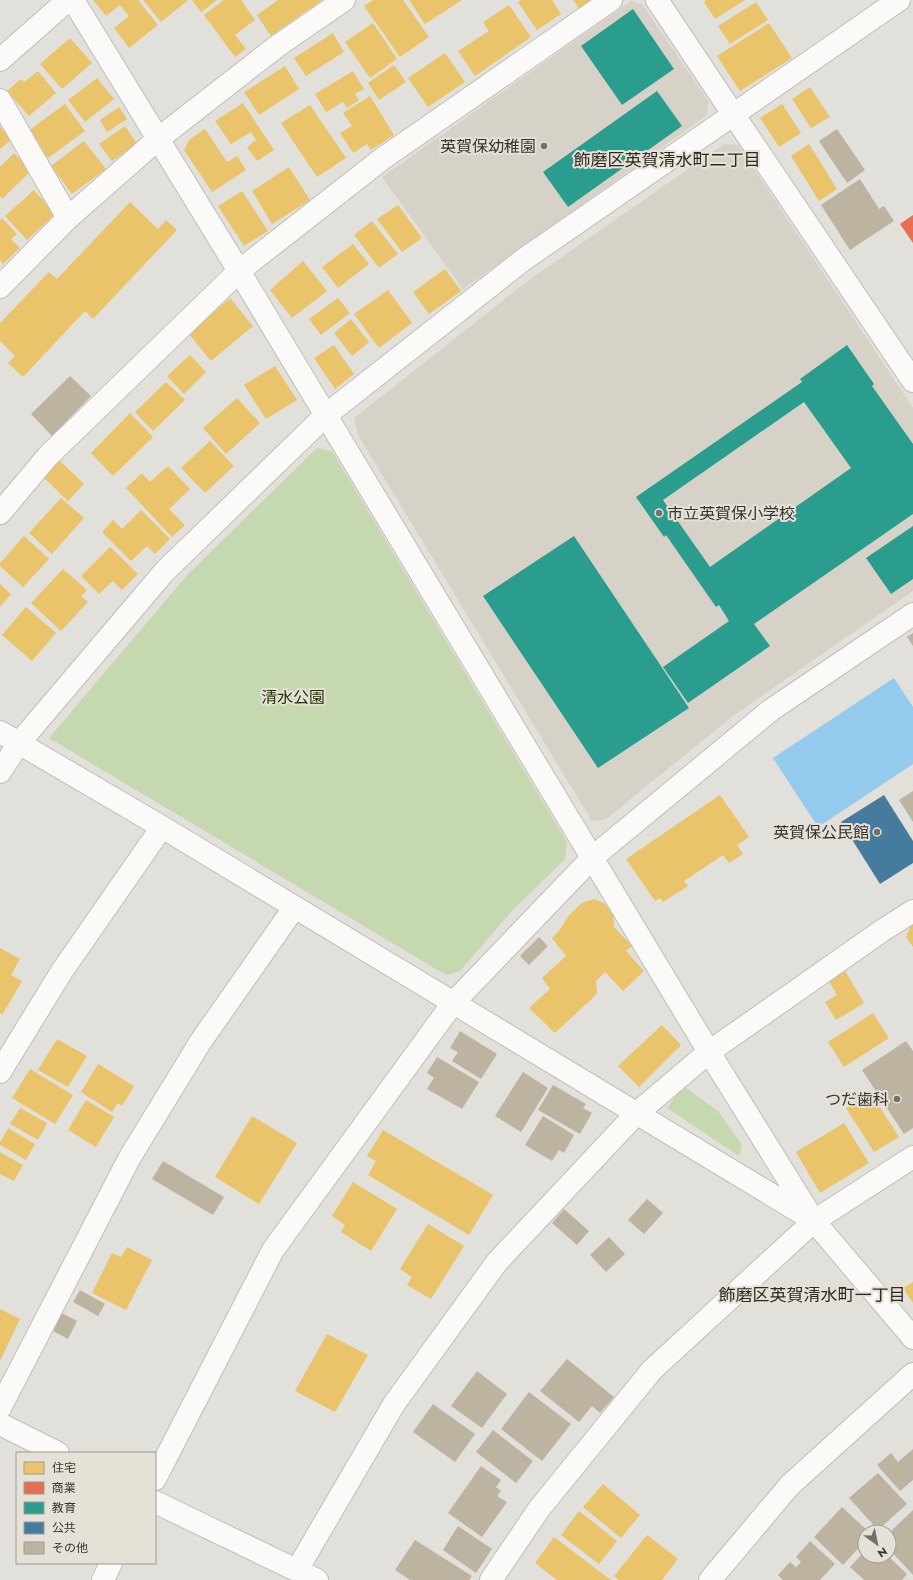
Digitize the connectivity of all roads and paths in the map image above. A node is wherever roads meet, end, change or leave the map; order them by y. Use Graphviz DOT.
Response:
graph roads {
  1 [pos="68,0"];
  2 [pos="73,0"];
  3 [pos="344,0"];
  4 [pos="611,0"];
  5 [pos="657,0"];
  6 [pos="899,0"];
  7 [pos="0,60"];
  8 [pos="0,100"];
  9 [pos="732,114"];
  10 [pos="158,139"];
  11 [pos="68,218"];
  12 [pos="239,271"];
  13 [pos="0,287"];
  14 [pos="913,381"];
  15 [pos="326,414"];
  16 [pos="0,513"];
  17 [pos="913,614"];
  18 [pos="0,732"];
  19 [pos="20,743"];
  20 [pos="0,772"];
  21 [pos="162,827"];
  22 [pos="593,857"];
  23 [pos="294,908"];
  24 [pos="913,911"];
  25 [pos="453,1003"];
  26 [pos="709,1052"];
  27 [pos="0,1072"];
  28 [pos="637,1113"];
  29 [pos="913,1157"];
  30 [pos="814,1221"];
  31 [pos="913,1338"];
  32 [pos="913,1374"];
  33 [pos="0,1408"];
  34 [pos="0,1424"];
  35 [pos="56,1452"];
  36 [pos="156,1477"];
  37 [pos="156,1502"];
  38 [pos="111,1564"];
  39 [pos="297,1570"];
  40 [pos="103,1580"];
  41 [pos="317,1580"];
  42 [pos="492,1580"];
  43 [pos="710,1580"];
  1 -- 7 [label="street"];
  2 -- 10 [label="street"];
  3 -- 10 [label="street"];
  4 -- 12 [label="street"];
  5 -- 9 [label="street"];
  6 -- 9 [label="street"];
  8 -- 11 [label="street"];
  9 -- 14 [label="street"];
  9 -- 15 [label="street"];
  10 -- 11 [label="street"];
  10 -- 12 [label="street"];
  11 -- 13 [label="street"];
  12 -- 15 [label="street"];
  12 -- 16 [label="street"];
  15 -- 19 [label="street"];
  15 -- 22 [label="street"];
  17 -- 22 [label="street"];
  18 -- 19 [label="street"];
  19 -- 20 [label="street"];
  19 -- 21 [label="street"];
  21 -- 23 [label="street"];
  21 -- 27 [label="street"];
  22 -- 25 [label="street"];
  22 -- 26 [label="street"];
  23 -- 25 [label="street"];
  23 -- 33 [label="street"];
  24 -- 26 [label="street"];
  25 -- 28 [label="street"];
  25 -- 36 [label="street"];
  26 -- 28 [label="street"];
  26 -- 30 [label="street"];
  28 -- 30 [label="street"];
  28 -- 39 [label="street"];
  29 -- 30 [label="street"];
  30 -- 31 [label="street"];
  30 -- 42 [label="street"];
  32 -- 43 [label="street"];
  34 -- 35 [label="street"];
  37 -- 39 [label="street"];
  38 -- 40 [label="street"];
  39 -- 41 [label="street"];
}
